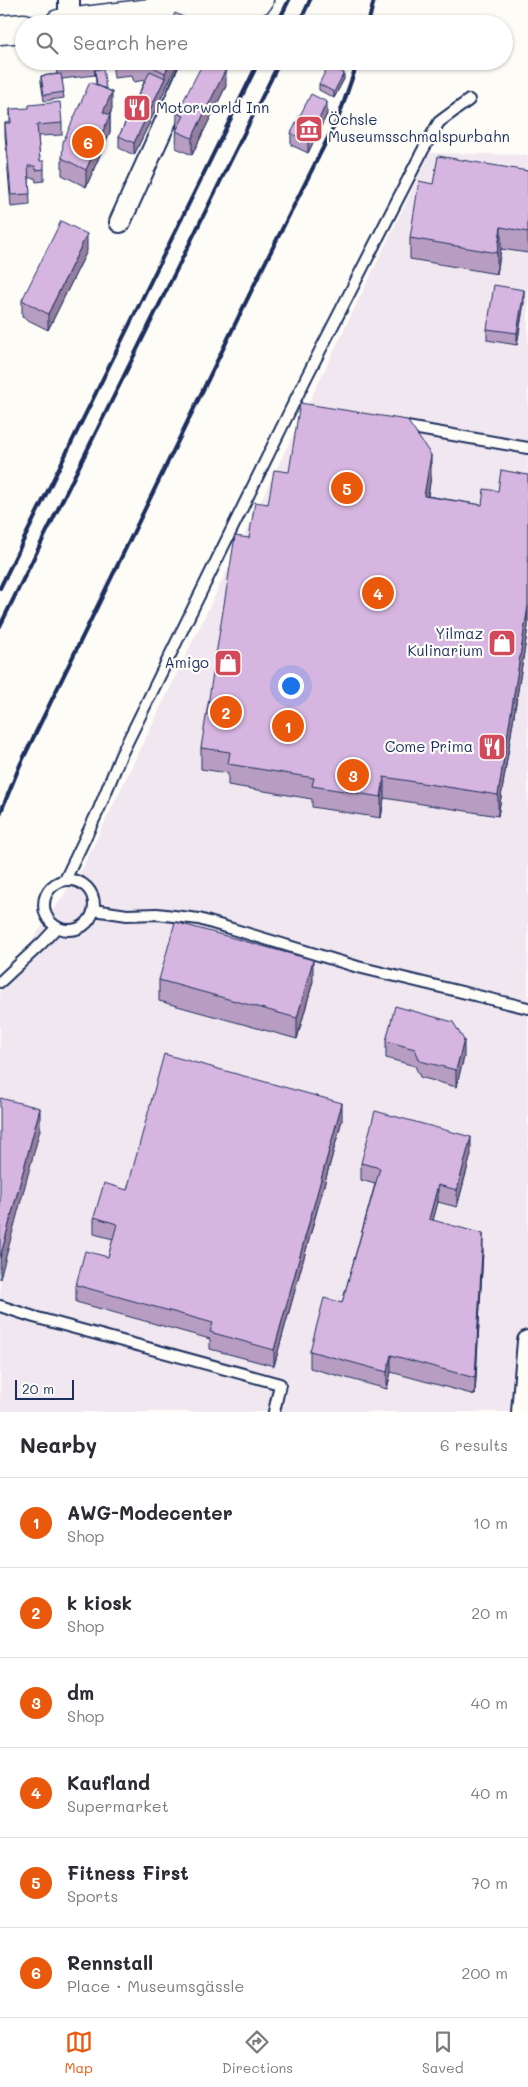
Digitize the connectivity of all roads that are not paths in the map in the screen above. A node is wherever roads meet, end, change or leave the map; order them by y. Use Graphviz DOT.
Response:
graph roads {
  1 [pos="252,0"];
  2 [pos="208,15"];
  3 [pos="189,70"];
  4 [pos="469,100"];
  5 [pos="120,222"];
  6 [pos="386,423"];
  7 [pos="528,448"];
  8 [pos="65,880"];
  9 [pos="94,910"];
  10 [pos="57,927"];
  11 [pos="0,982"];
  12 [pos="528,1008"];
  13 [pos="0,1306"];
  14 [pos="528,1341"];
  15 [pos="274,1412"];
  16 [pos="522,1412"];
  1 -- 2 [label="main road"];
  3 -- 5 [label="street"];
  4 -- 8 [label="lane"];
  6 -- 7 [label="lane"];
  8 -- 9 [label="lane"];
  8 -- 10 [label="lane"];
  9 -- 10 [label="lane"];
  9 -- 12 [label="lane"];
  10 -- 11 [label="lane"];
  13 -- 15 [label="lane"];
  14 -- 16 [label="street"];
}
